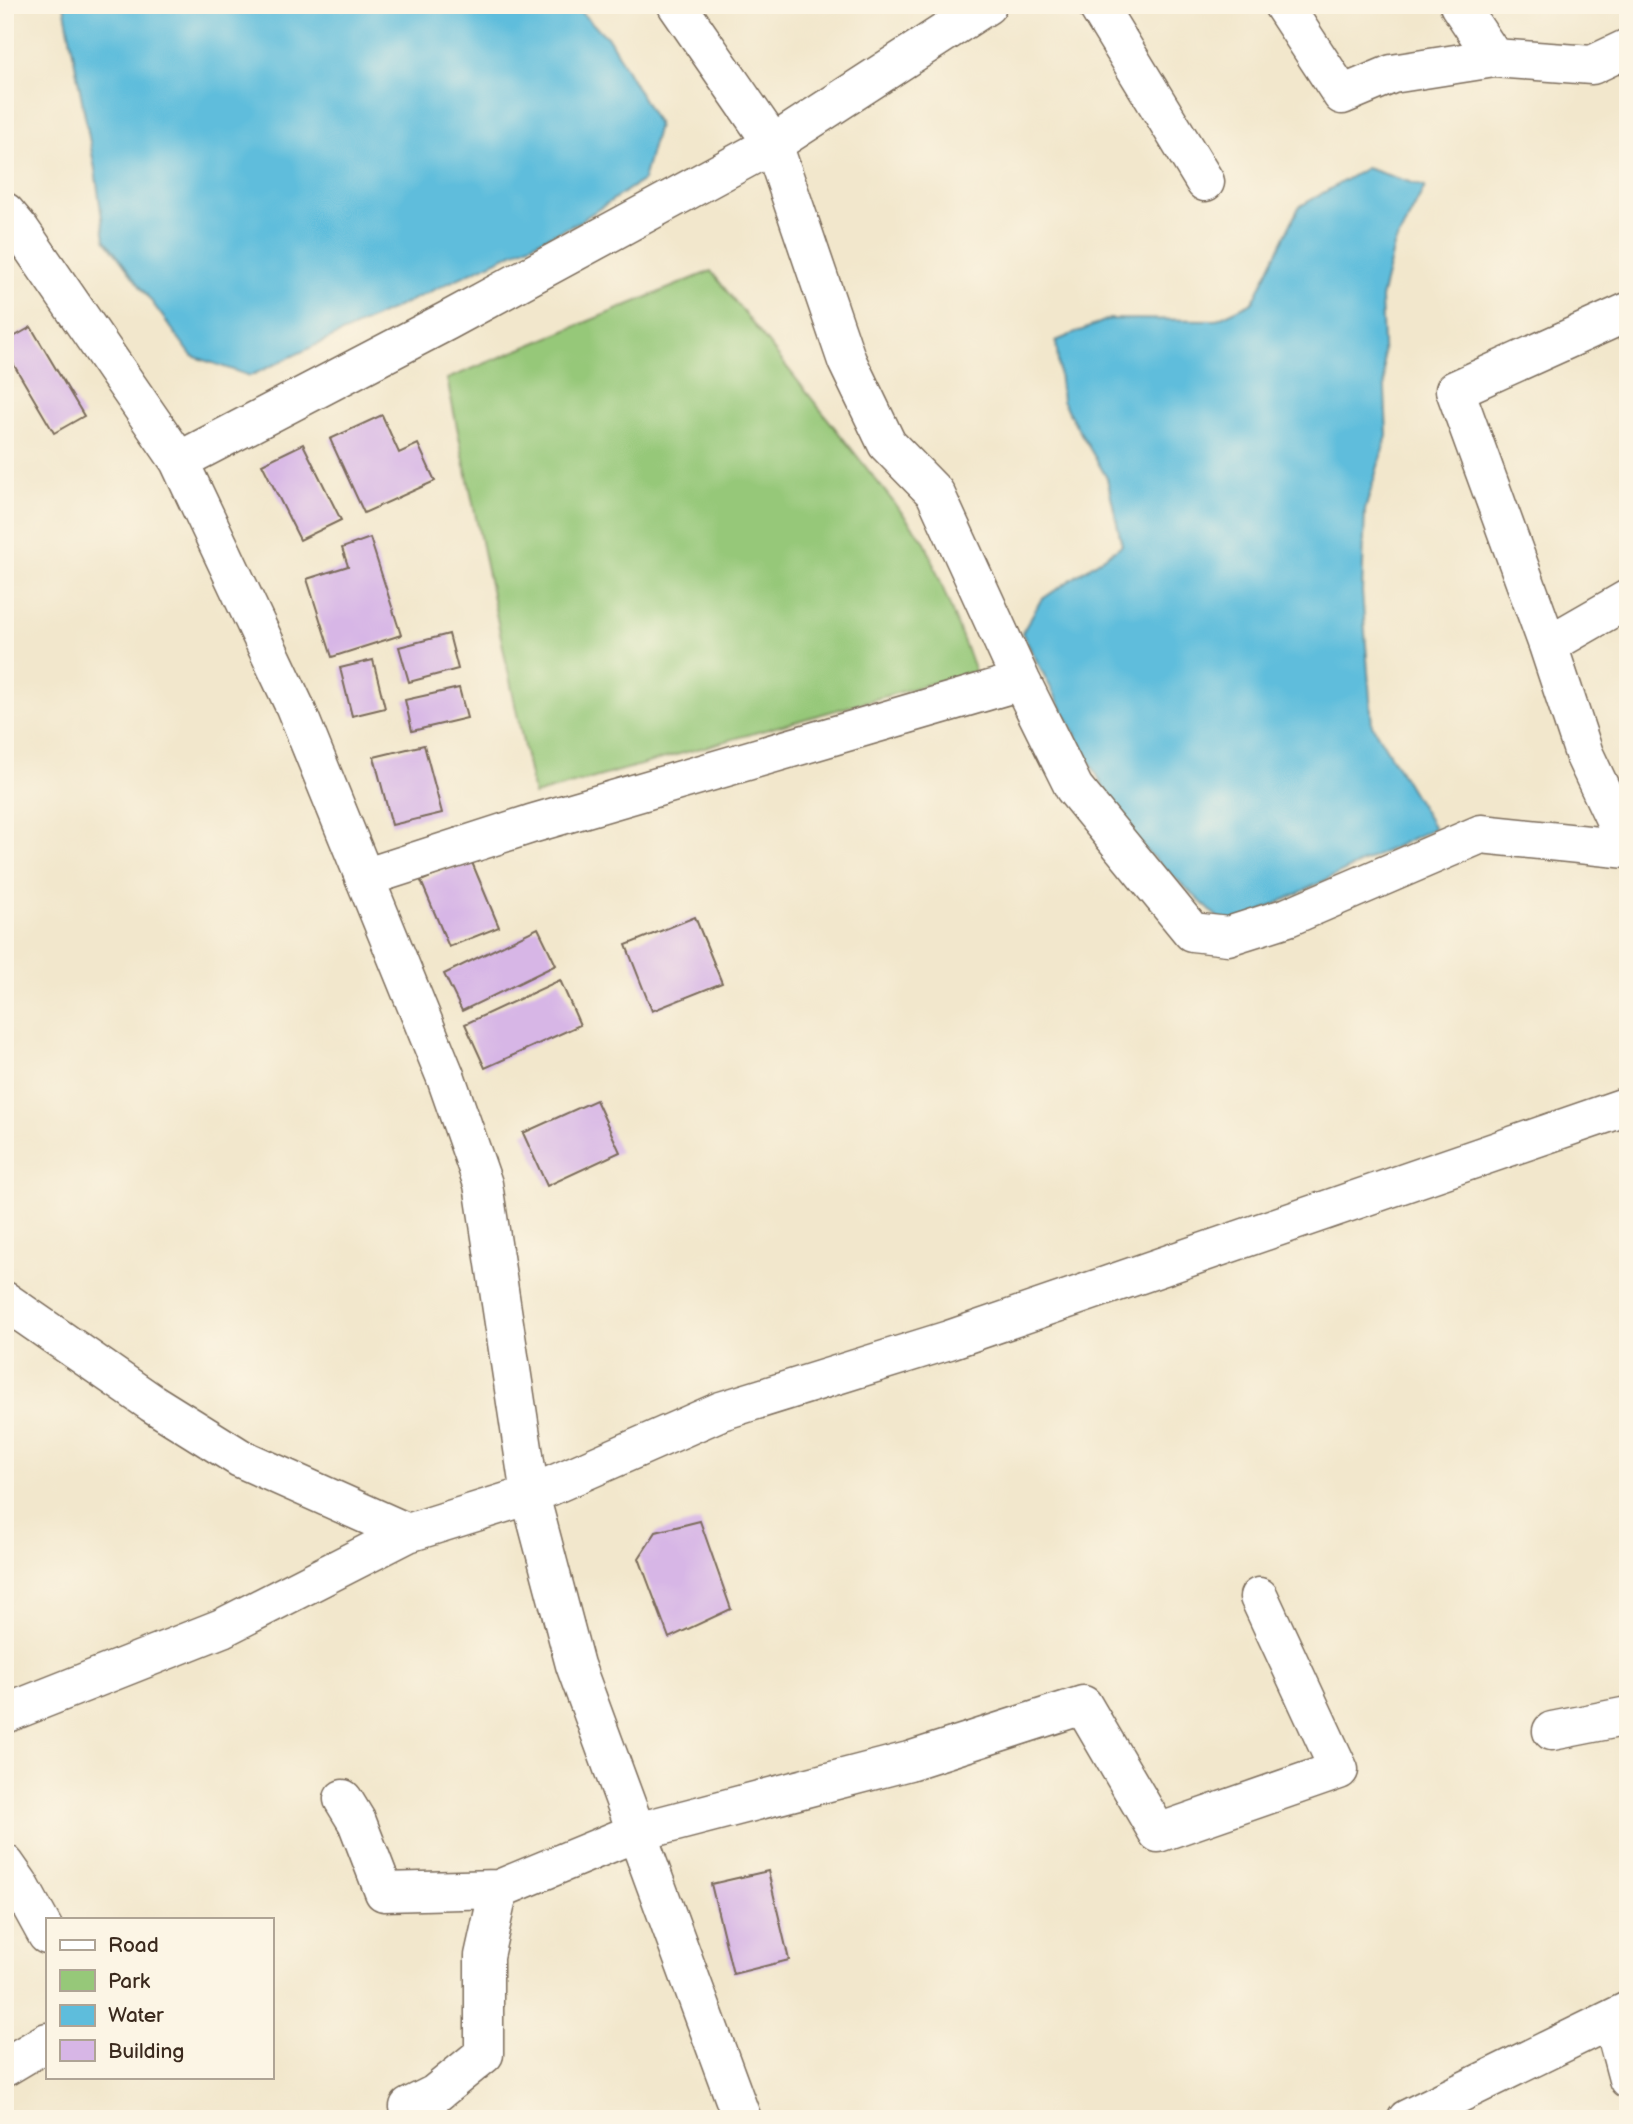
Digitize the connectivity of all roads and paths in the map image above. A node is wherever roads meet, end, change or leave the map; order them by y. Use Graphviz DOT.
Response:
graph roads {
  1 [pos="677,5"];
  2 [pos="987,5"];
  3 [pos="1097,5"];
  4 [pos="1283,5"];
  5 [pos="1459,5"];
  6 [pos="1628,48"];
  7 [pos="1494,58"];
  8 [pos="773,144"];
  9 [pos="1205,182"];
  10 [pos="5,212"];
  11 [pos="1628,312"];
  12 [pos="179,461"];
  13 [pos="1628,599"];
  14 [pos="1548,645"];
  15 [pos="1021,681"];
  16 [pos="1628,848"];
  17 [pos="364,878"];
  18 [pos="1628,1106"];
  19 [pos="5,1301"];
  20 [pos="530,1495"];
  21 [pos="408,1533"];
  22 [pos="1259,1597"];
  23 [pos="5,1714"];
  24 [pos="1628,1716"];
  25 [pos="1552,1731"];
  26 [pos="343,1799"];
  27 [pos="637,1832"];
  28 [pos="5,1864"];
  29 [pos="499,1889"];
  30 [pos="46,1933"];
  31 [pos="1620,2015"];
  32 [pos="46,2043"];
  33 [pos="5,2067"];
  34 [pos="1628,2079"];
  35 [pos="409,2107"];
  36 [pos="742,2119"];
  37 [pos="1407,2119"];
  1 -- 8 [label="street"];
  2 -- 8 [label="street"];
  3 -- 9 [label="street"];
  4 -- 7 [label="street"];
  5 -- 7 [label="street"];
  6 -- 7 [label="street"];
  8 -- 12 [label="street"];
  8 -- 15 [label="street"];
  10 -- 12 [label="street"];
  11 -- 14 [label="street"];
  12 -- 17 [label="street"];
  13 -- 14 [label="street"];
  14 -- 16 [label="street"];
  15 -- 16 [label="street"];
  15 -- 17 [label="street"];
  17 -- 20 [label="street"];
  18 -- 20 [label="street"];
  19 -- 21 [label="street"];
  20 -- 21 [label="street"];
  20 -- 27 [label="street"];
  21 -- 23 [label="street"];
  22 -- 27 [label="street"];
  24 -- 25 [label="street"];
  26 -- 29 [label="street"];
  27 -- 29 [label="street"];
  27 -- 36 [label="street"];
  28 -- 30 [label="street"];
  29 -- 35 [label="street"];
  31 -- 34 [label="street"];
  31 -- 37 [label="street"];
  32 -- 33 [label="street"];
}
